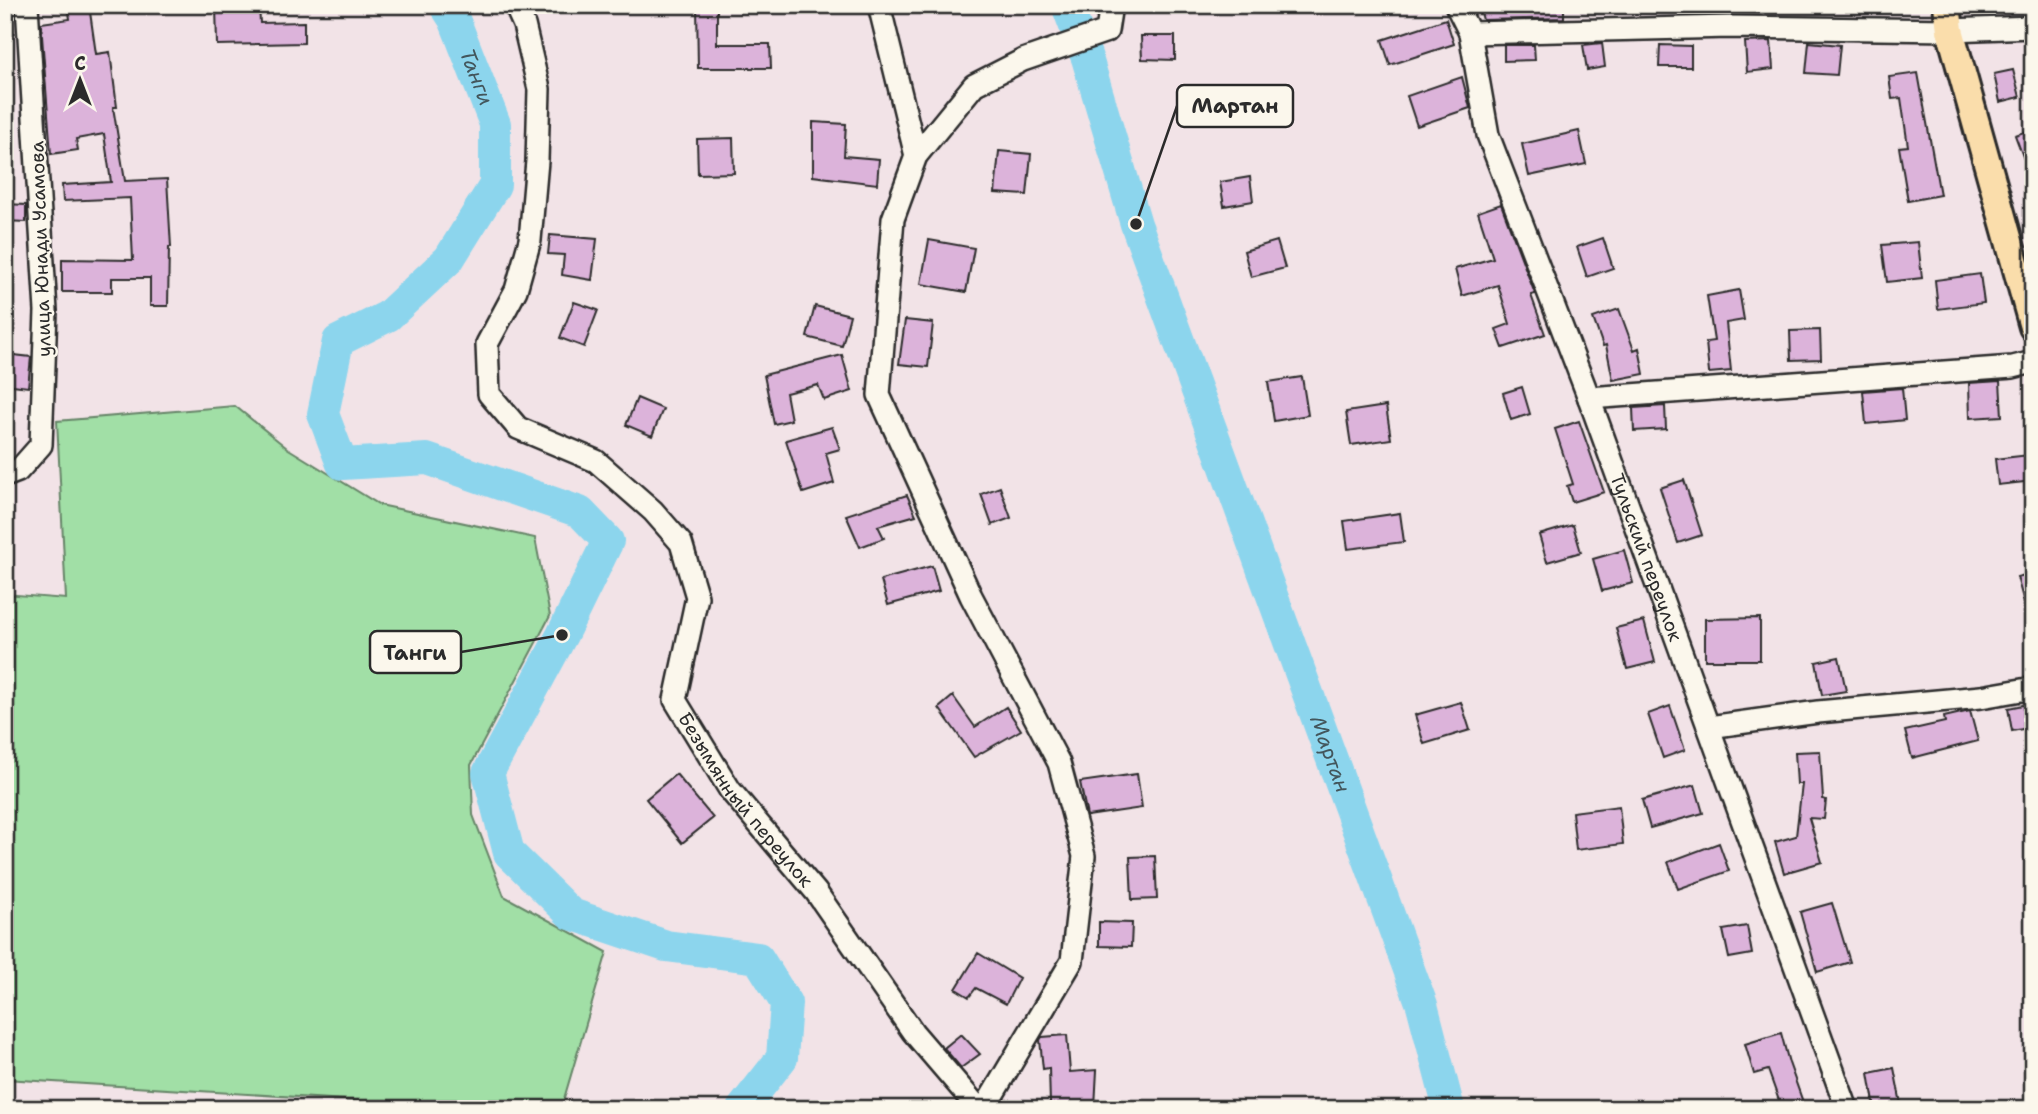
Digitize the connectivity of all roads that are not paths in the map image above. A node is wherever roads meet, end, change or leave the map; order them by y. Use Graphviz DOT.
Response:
graph roads {
  1 [pos="27,5"];
  2 [pos="514,5"];
  3 [pos="879,5"];
  4 [pos="1111,5"];
  5 [pos="1456,5"];
  6 [pos="1949,17"];
  7 [pos="2033,27"];
  8 [pos="1470,33"];
  9 [pos="916,156"];
  10 [pos="2033,327"];
  11 [pos="2033,362"];
  12 [pos="1589,398"];
  13 [pos="5,476"];
  14 [pos="2033,688"];
  15 [pos="1709,727"];
  16 [pos="979,1109"];
  17 [pos="984,1109"];
  18 [pos="1847,1109"];
  1 -- 13 [label="street, улица Юнади Усамова"];
  2 -- 16 [label="street, Безымянный переулок"];
  3 -- 9 [label="street"];
  4 -- 9 [label="street"];
  5 -- 8 [label="street, Тульский переулок"];
  6 -- 7 [label="street"];
  6 -- 8 [label="street"];
  6 -- 10 [label="main road"];
  8 -- 12 [label="street, Тульский переулок"];
  9 -- 17 [label="street"];
  11 -- 12 [label="street"];
  12 -- 15 [label="street, Тульский переулок"];
  14 -- 15 [label="street"];
  15 -- 18 [label="street, Тульский переулок"];
}
